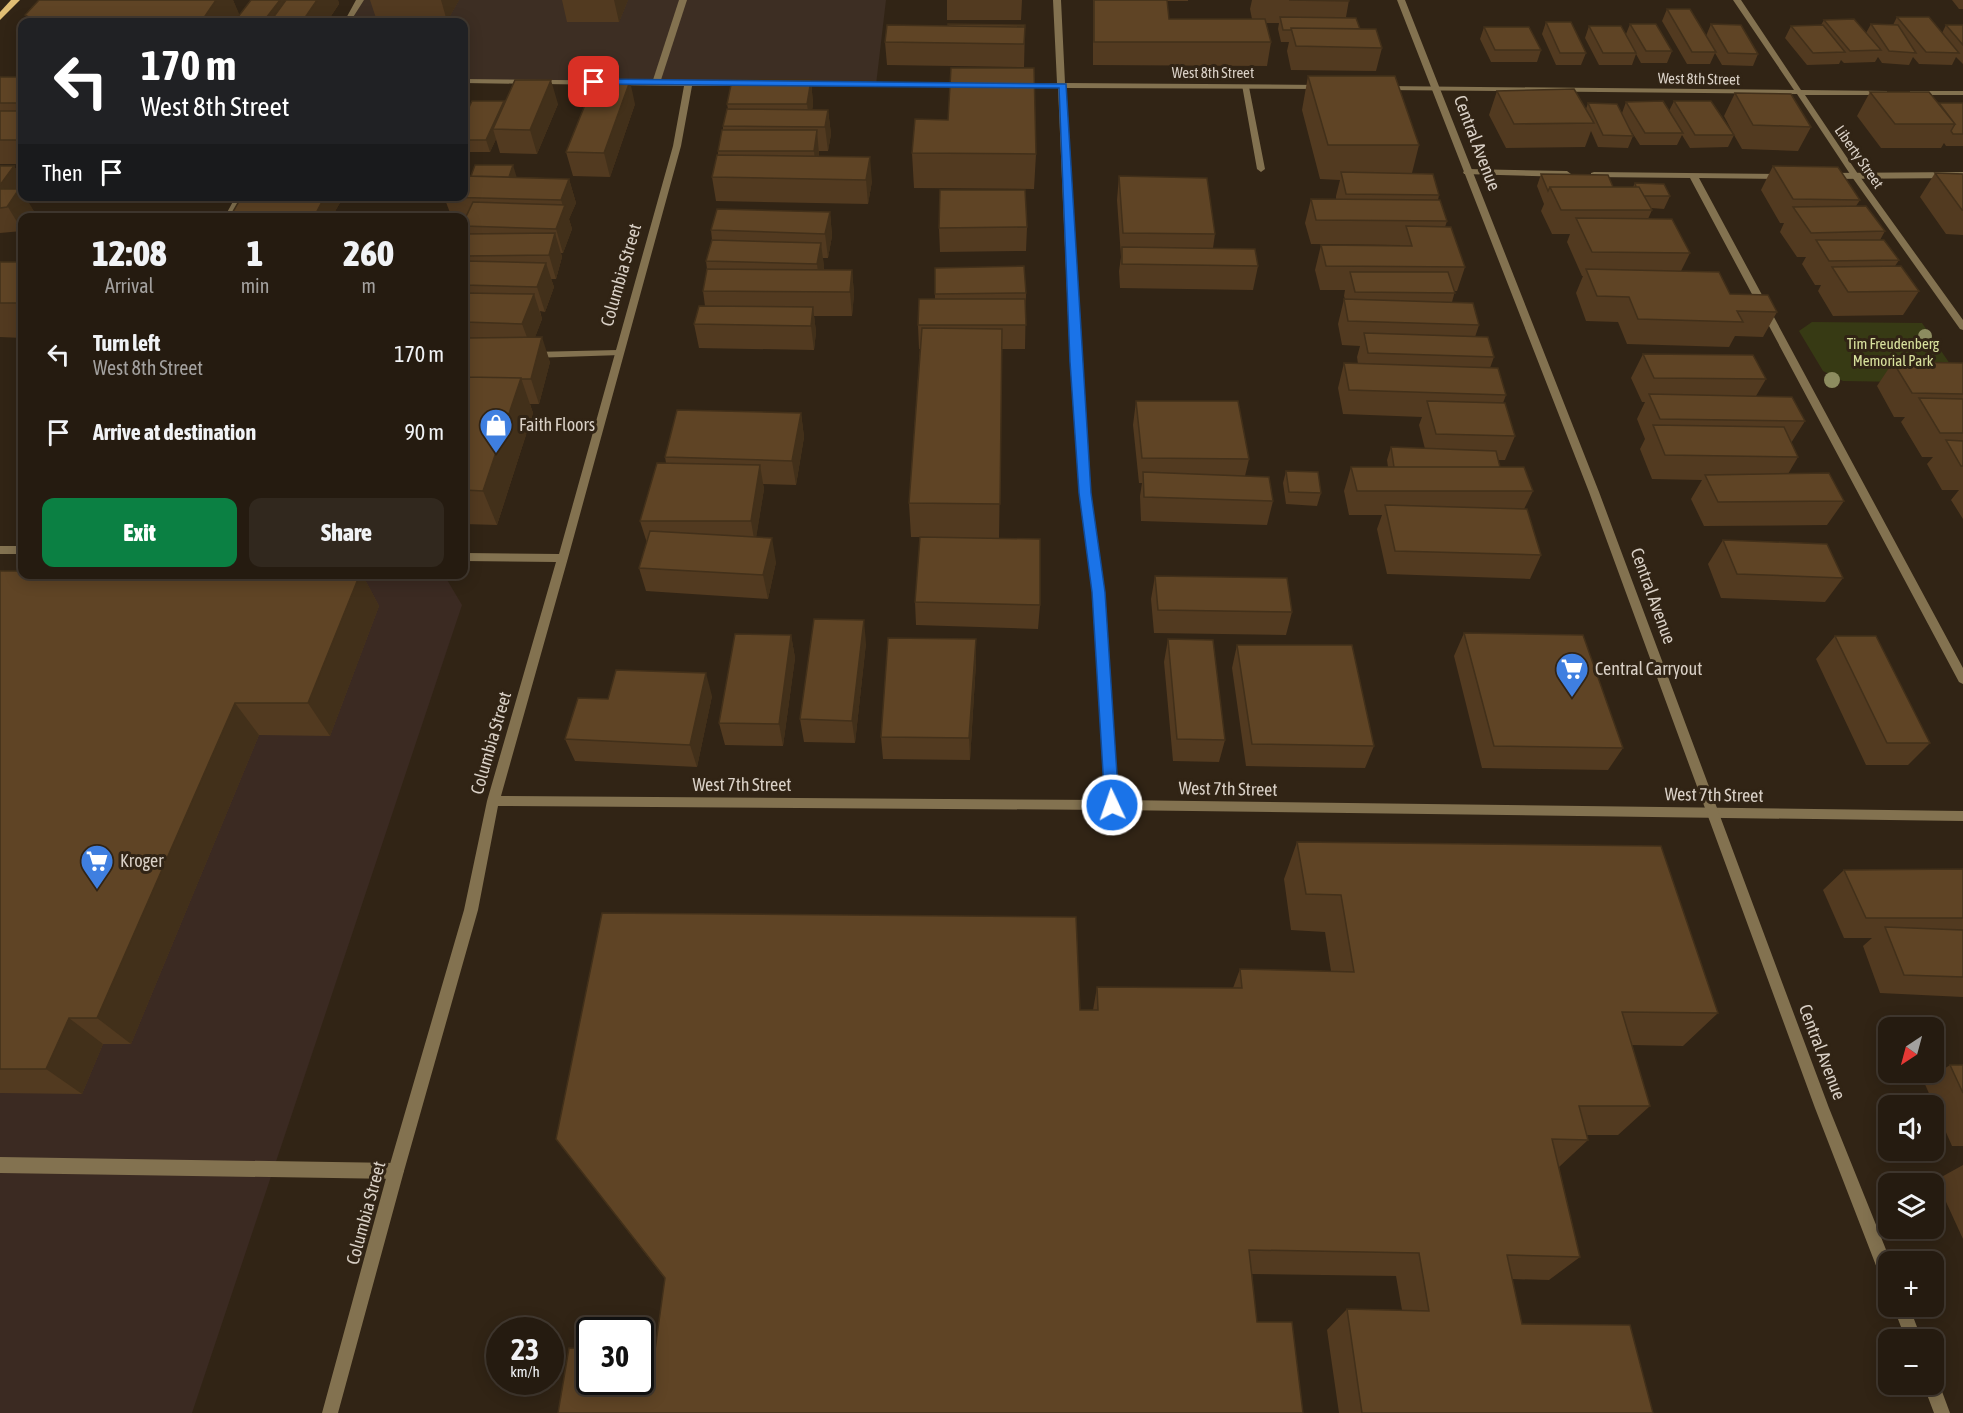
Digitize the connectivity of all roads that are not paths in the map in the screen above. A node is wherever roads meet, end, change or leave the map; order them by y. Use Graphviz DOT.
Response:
graph roads {
  1 [pos="16,0"];
  2 [pos="360,0"];
  3 [pos="683,0"];
  4 [pos="1057,0"];
  5 [pos="1401,0"];
  6 [pos="1737,0"];
  7 [pos="0,17"];
  8 [pos="349,18"];
  9 [pos="468,81"];
  10 [pos="656,83"];
  11 [pos="688,84"];
  12 [pos="761,84"];
  13 [pos="783,84"];
  14 [pos="981,85"];
  15 [pos="1005,85"];
  16 [pos="1063,86"];
  17 [pos="1245,87"];
  18 [pos="1328,87"];
  19 [pos="1376,88"];
  20 [pos="1435,88"];
  21 [pos="1893,93"];
  22 [pos="1905,93"];
  23 [pos="1963,93"];
  24 [pos="1799,94"];
  25 [pos="1261,169"];
  26 [pos="1467,172"];
  27 [pos="1574,174"];
  28 [pos="1586,175"];
  29 [pos="1855,175"];
  30 [pos="1963,175"];
  31 [pos="0,176"];
  32 [pos="18,176"];
  33 [pos="1797,176"];
  34 [pos="1820,176"];
  35 [pos="1694,177"];
  36 [pos="1963,327"];
  37 [pos="618,353"];
  38 [pos="523,355"];
  39 [pos="0,550"];
  40 [pos="18,550"];
  41 [pos="468,557"];
  42 [pos="563,558"];
  43 [pos="1963,679"];
  44 [pos="493,801"];
  45 [pos="1112,805"];
  46 [pos="1713,813"];
  47 [pos="1963,816"];
  48 [pos="0,1165"];
  49 [pos="396,1171"];
  50 [pos="1879,1251"];
  51 [pos="1935,1395"];
  52 [pos="330,1413"];
  53 [pos="1942,1413"];
  1 -- 7 [label="main road"];
  2 -- 8 [label="street"];
  3 -- 10 [label="street"];
  4 -- 16 [label="street"];
  5 -- 20 [label="street, Central Avenue"];
  6 -- 24 [label="street, Liberty Street"];
  9 -- 10 [label="street"];
  10 -- 11 [label="street"];
  11 -- 12 [label="street"];
  11 -- 37 [label="street, Columbia Street"];
  13 -- 14 [label="street"];
  15 -- 16 [label="street, West 8th Street"];
  16 -- 17 [label="street, West 8th Street"];
  16 -- 45 [label="street"];
  17 -- 18 [label="street, West 8th Street"];
  17 -- 25 [label="street"];
  19 -- 20 [label="street, West 8th Street"];
  20 -- 24 [label="street, West 8th Street"];
  20 -- 26 [label="street, Central Avenue"];
  21 -- 24 [label="street, West 8th Street"];
  22 -- 23 [label="street"];
  24 -- 29 [label="street, Liberty Street"];
  26 -- 27 [label="street"];
  26 -- 46 [label="street, Central Avenue"];
  28 -- 35 [label="street"];
  29 -- 30 [label="street"];
  29 -- 34 [label="street"];
  29 -- 36 [label="street, Liberty Street"];
  31 -- 32 [label="street"];
  33 -- 35 [label="street"];
  35 -- 43 [label="street"];
  37 -- 38 [label="street"];
  37 -- 42 [label="street, Columbia Street"];
  39 -- 40 [label="street"];
  41 -- 42 [label="street"];
  42 -- 44 [label="street, Columbia Street"];
  44 -- 45 [label="street, West 7th Street"];
  44 -- 49 [label="street, Columbia Street"];
  45 -- 46 [label="street, West 7th Street"];
  46 -- 47 [label="street, West 7th Street"];
  46 -- 50 [label="street, Central Avenue"];
  48 -- 49 [label="street"];
  49 -- 52 [label="street, Columbia Street"];
  51 -- 53 [label="street"];
}
